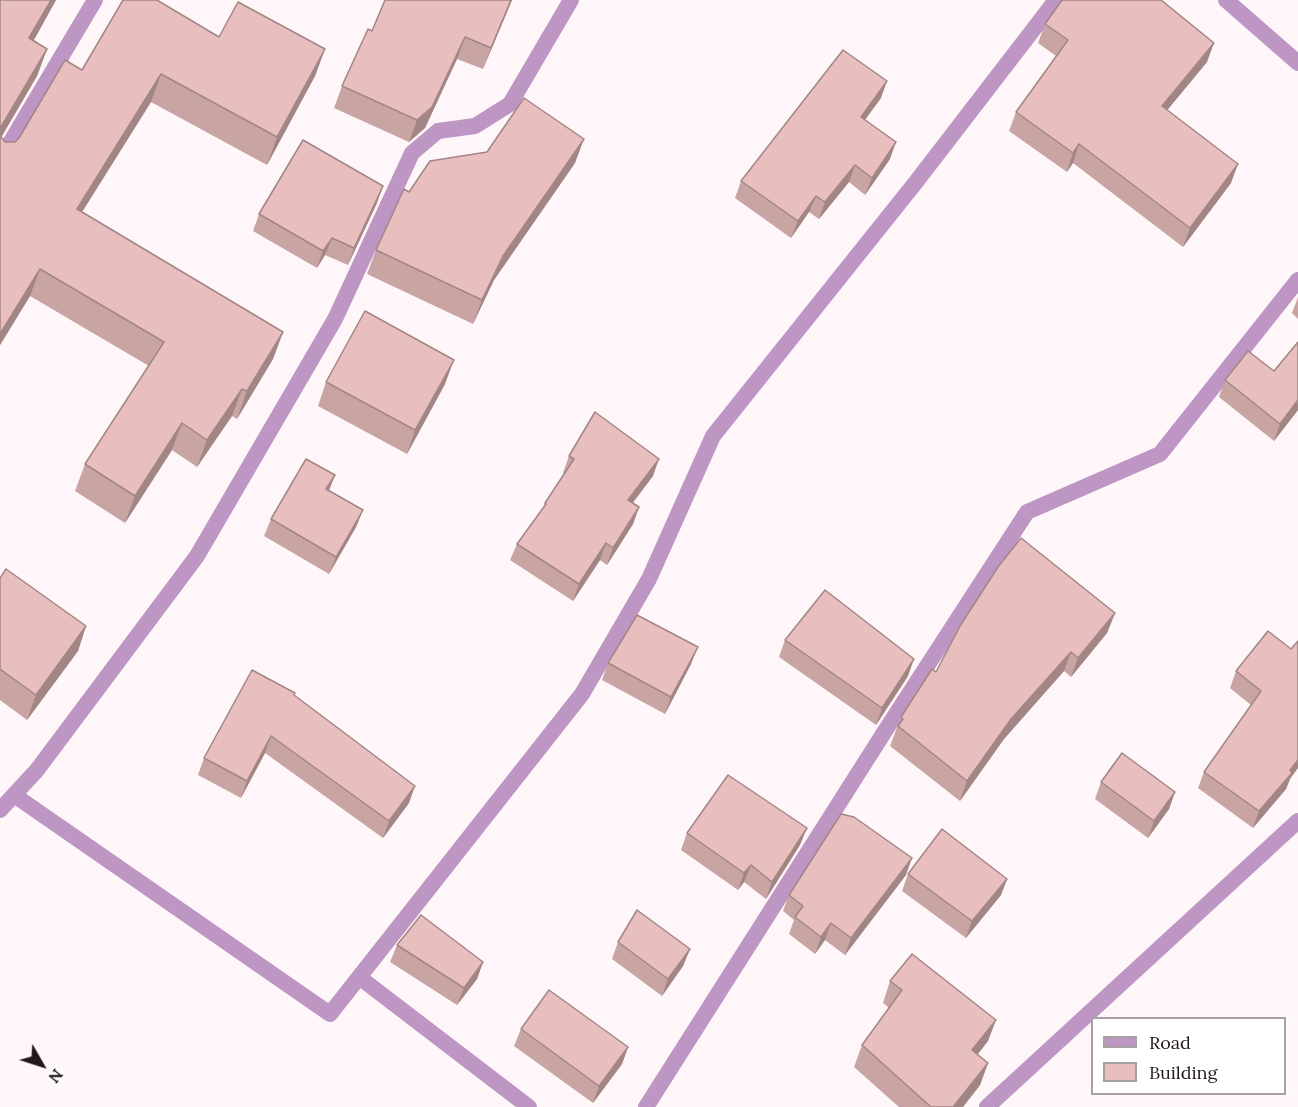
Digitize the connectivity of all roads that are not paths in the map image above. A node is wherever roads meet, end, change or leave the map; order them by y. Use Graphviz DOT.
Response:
graph roads {
  1 [pos="95,0"];
  2 [pos="571,0"];
  3 [pos="1056,0"];
  4 [pos="1226,0"];
  5 [pos="1298,63"];
  6 [pos="0,160"];
  7 [pos="1298,280"];
  8 [pos="14,795"];
  9 [pos="0,810"];
  10 [pos="1298,821"];
  11 [pos="359,976"];
  12 [pos="529,1107"];
  13 [pos="646,1107"];
  14 [pos="987,1107"];
  1 -- 6 [label="street"];
  2 -- 8 [label="street"];
  3 -- 11 [label="street"];
  4 -- 5 [label="street"];
  7 -- 13 [label="street"];
  8 -- 9 [label="street"];
  8 -- 11 [label="street"];
  10 -- 14 [label="street"];
  11 -- 12 [label="street"];
}
